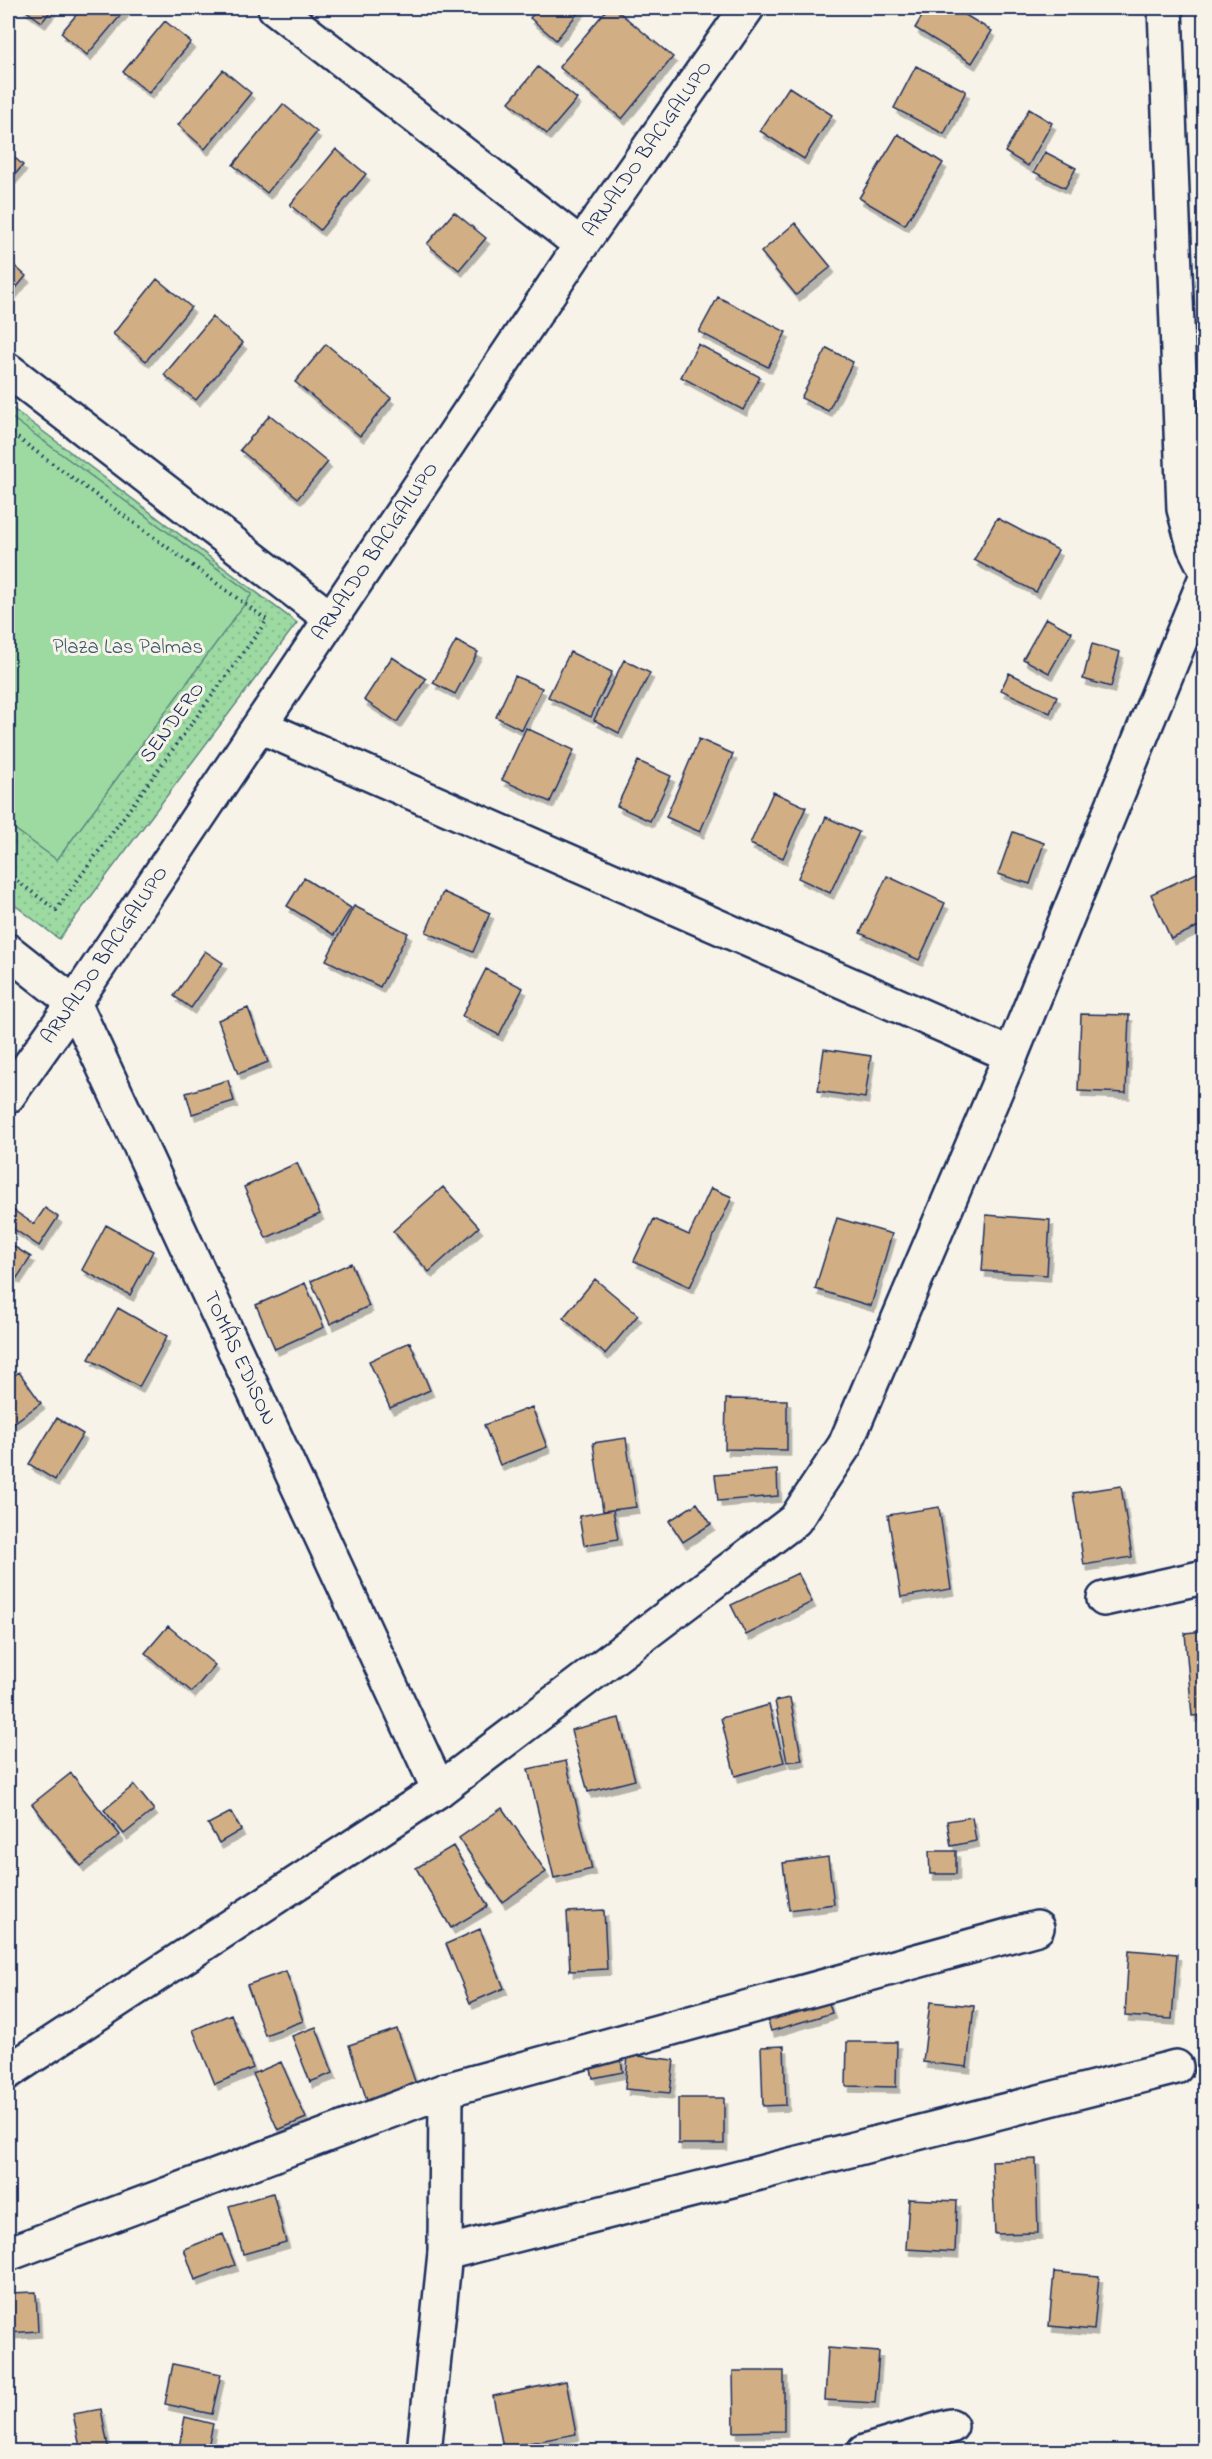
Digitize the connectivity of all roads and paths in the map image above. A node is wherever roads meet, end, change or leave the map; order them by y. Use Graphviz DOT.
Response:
graph roads {
  1 [pos="275,8"];
  2 [pos="747,8"];
  3 [pos="1165,8"];
  4 [pos="581,245"];
  5 [pos="8,370"];
  6 [pos="8,431"];
  7 [pos="1204,566"];
  8 [pos="1204,582"];
  9 [pos="330,618"];
  10 [pos="260,726"];
  11 [pos="8,874"];
  12 [pos="8,951"];
  13 [pos="74,1003"];
  14 [pos="1011,1055"];
  15 [pos="8,1096"];
  16 [pos="1204,1577"];
  17 [pos="1104,1599"];
  18 [pos="440,1790"];
  19 [pos="1037,1928"];
  20 [pos="1176,2067"];
  21 [pos="8,2072"];
  22 [pos="446,2090"];
  23 [pos="445,2253"];
  24 [pos="8,2254"];
  25 [pos="951,2426"];
  26 [pos="424,2451"];
  27 [pos="864,2451"];
  1 -- 4 [label="street"];
  2 -- 4 [label="street, ARNALDO BACIGALUPO"];
  3 -- 7 [label="street"];
  4 -- 9 [label="street, ARNALDO BACIGALUPO"];
  5 -- 9 [label="street"];
  6 -- 11 [label="path, SENDERO"];
  8 -- 14 [label="street"];
  9 -- 10 [label="street, ARNALDO BACIGALUPO"];
  10 -- 13 [label="street, ARNALDO BACIGALUPO"];
  10 -- 14 [label="street"];
  12 -- 13 [label="street, TOMÁS EDISON"];
  13 -- 15 [label="street, ARNALDO BACIGALUPO"];
  13 -- 18 [label="street, TOMÁS EDISON"];
  14 -- 18 [label="street"];
  16 -- 17 [label="street"];
  18 -- 21 [label="street"];
  19 -- 22 [label="street"];
  20 -- 23 [label="street"];
  22 -- 23 [label="street"];
  22 -- 24 [label="street"];
  23 -- 26 [label="street"];
  25 -- 27 [label="street"];
}
